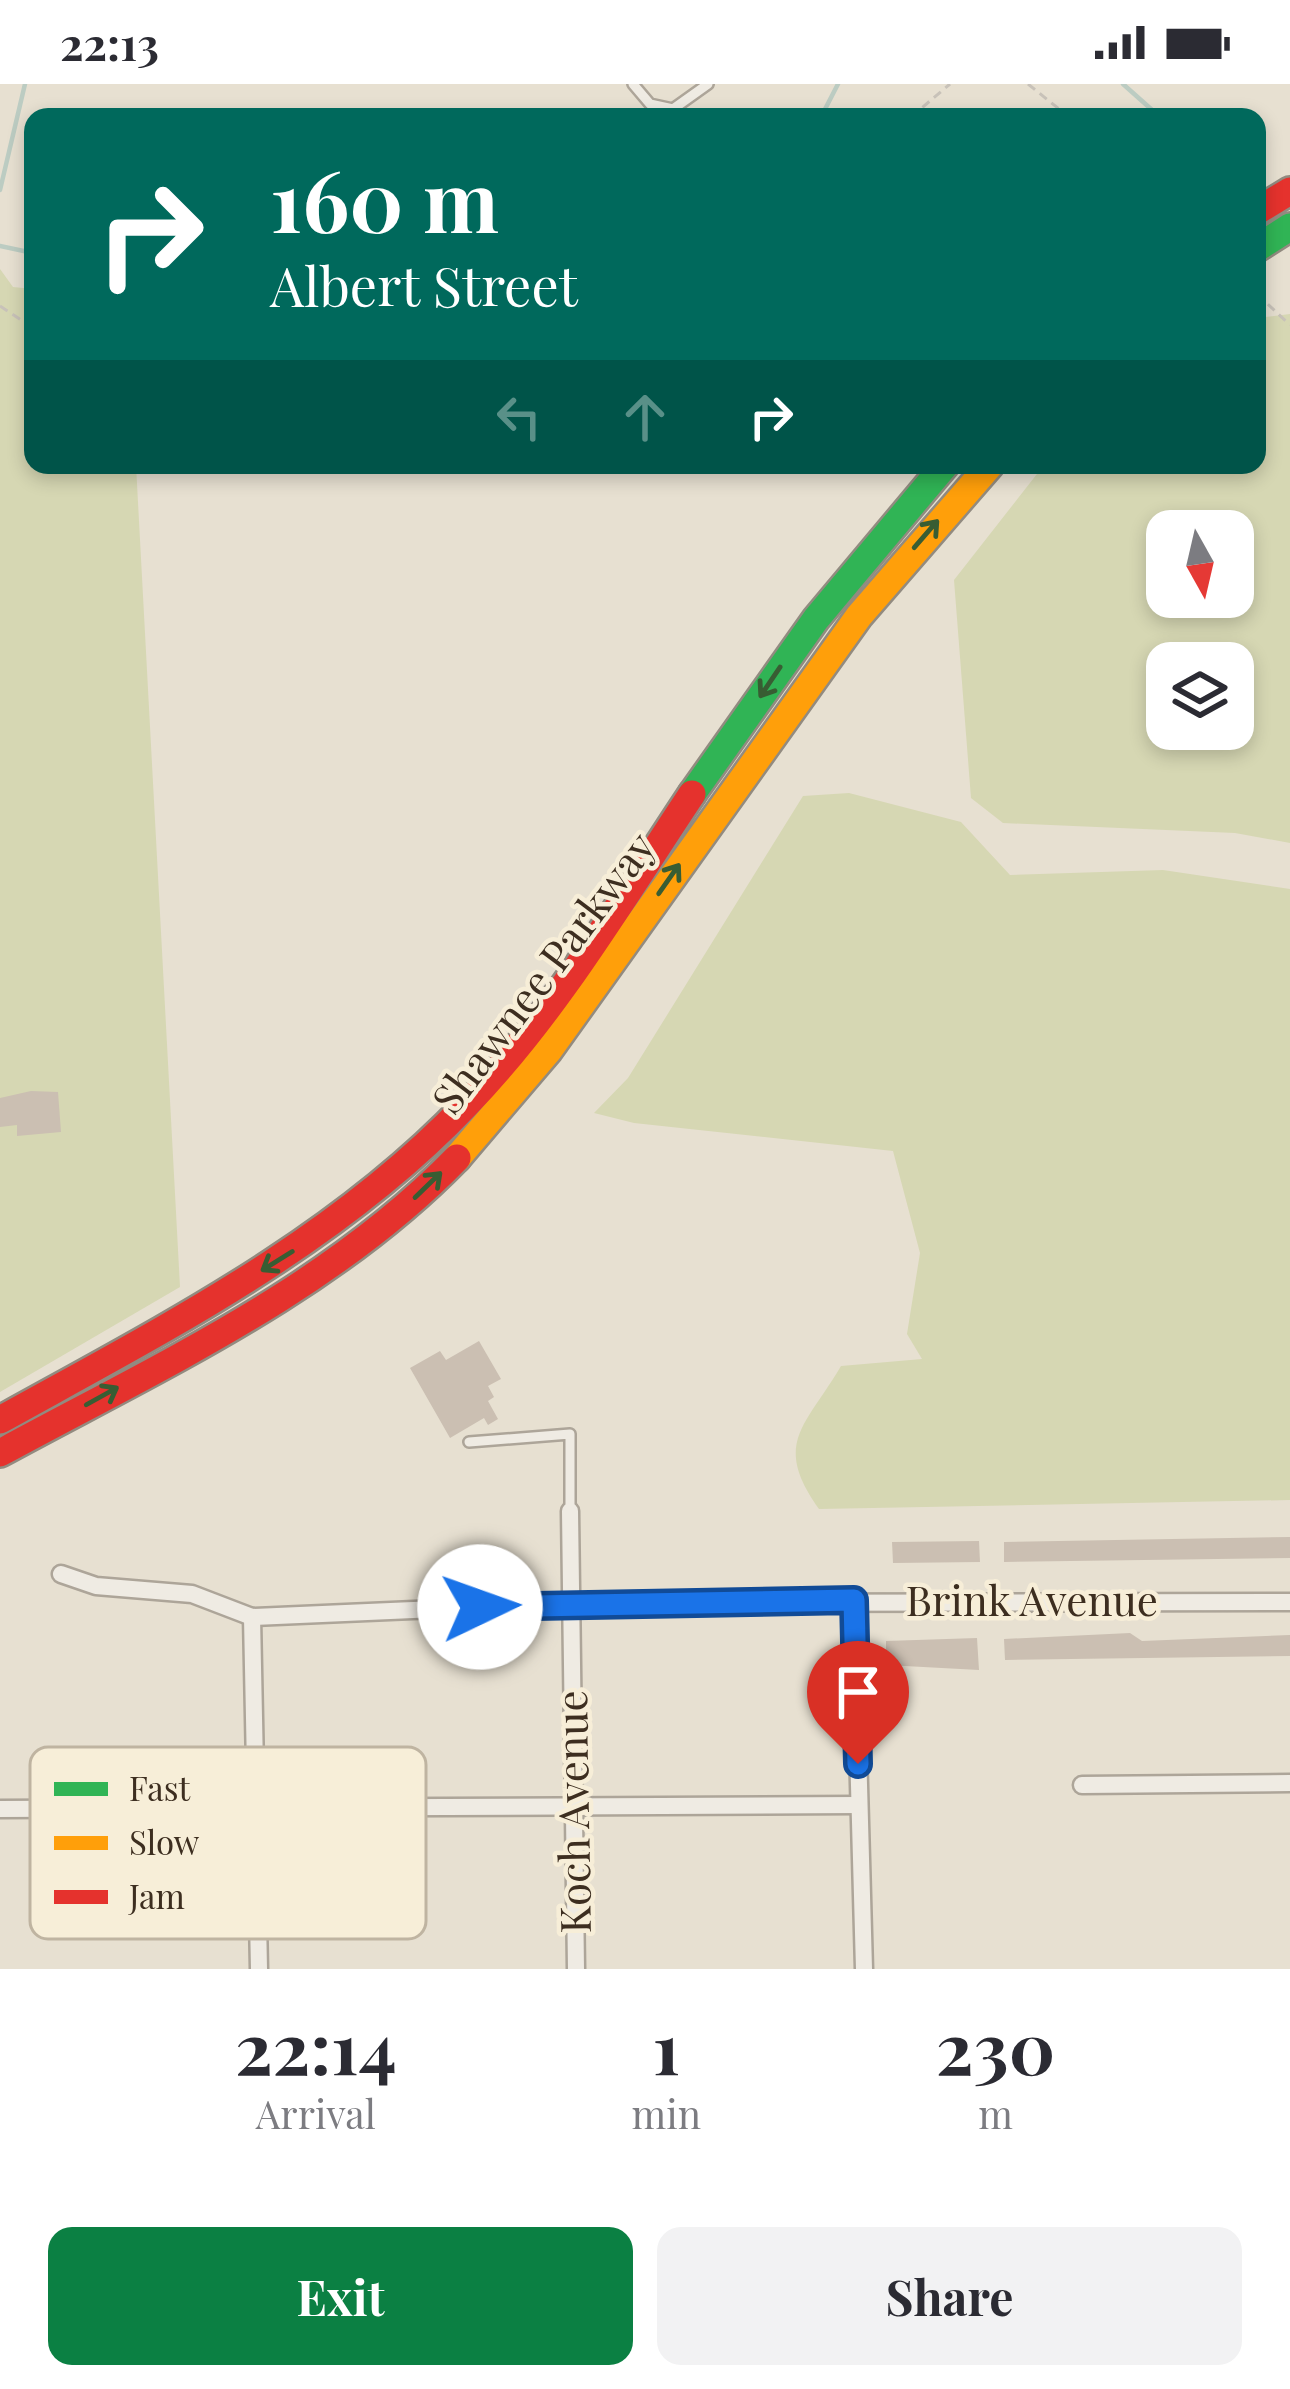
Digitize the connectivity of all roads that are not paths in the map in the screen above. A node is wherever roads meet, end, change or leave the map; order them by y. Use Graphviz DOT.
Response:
graph roads {
  1 [pos="633,84"];
  2 [pos="708,84"];
  3 [pos="666,108"];
  4 [pos="677,108"];
  5 [pos="937,474"];
  6 [pos="982,474"];
  7 [pos="0,1420"];
  8 [pos="469,1442"];
  9 [pos="0,1454"];
  10 [pos="570,1511"];
  11 [pos="61,1574"];
  12 [pos="854,1600"];
  13 [pos="1290,1602"];
  14 [pos="571,1603"];
  15 [pos="252,1617"];
  16 [pos="254,1747"];
  17 [pos="1290,1783"];
  18 [pos="1082,1785"];
  19 [pos="575,1804"];
  20 [pos="859,1804"];
  21 [pos="426,1806"];
  22 [pos="258,1939"];
  23 [pos="259,1969"];
  24 [pos="576,1969"];
  25 [pos="865,1969"];
  1 -- 3 [label="lane"];
  2 -- 4 [label="lane"];
  5 -- 7 [label="highway, Shawnee Parkway, one-way"];
  9 -- 6 [label="highway, Shawnee Parkway, one-way"];
  8 -- 10 [label="lane"];
  10 -- 14 [label="street, Koch Avenue"];
  11 -- 15 [label="street, Brink Avenue"];
  12 -- 13 [label="street, Brink Avenue"];
  12 -- 14 [label="street, Brink Avenue"];
  12 -- 20 [label="street"];
  14 -- 15 [label="street, Brink Avenue"];
  14 -- 19 [label="street, Koch Avenue"];
  15 -- 16 [label="street"];
  17 -- 18 [label="street"];
  19 -- 20 [label="street"];
  19 -- 21 [label="street"];
  19 -- 24 [label="street, Koch Avenue"];
  20 -- 25 [label="street"];
  22 -- 23 [label="street"];
}
